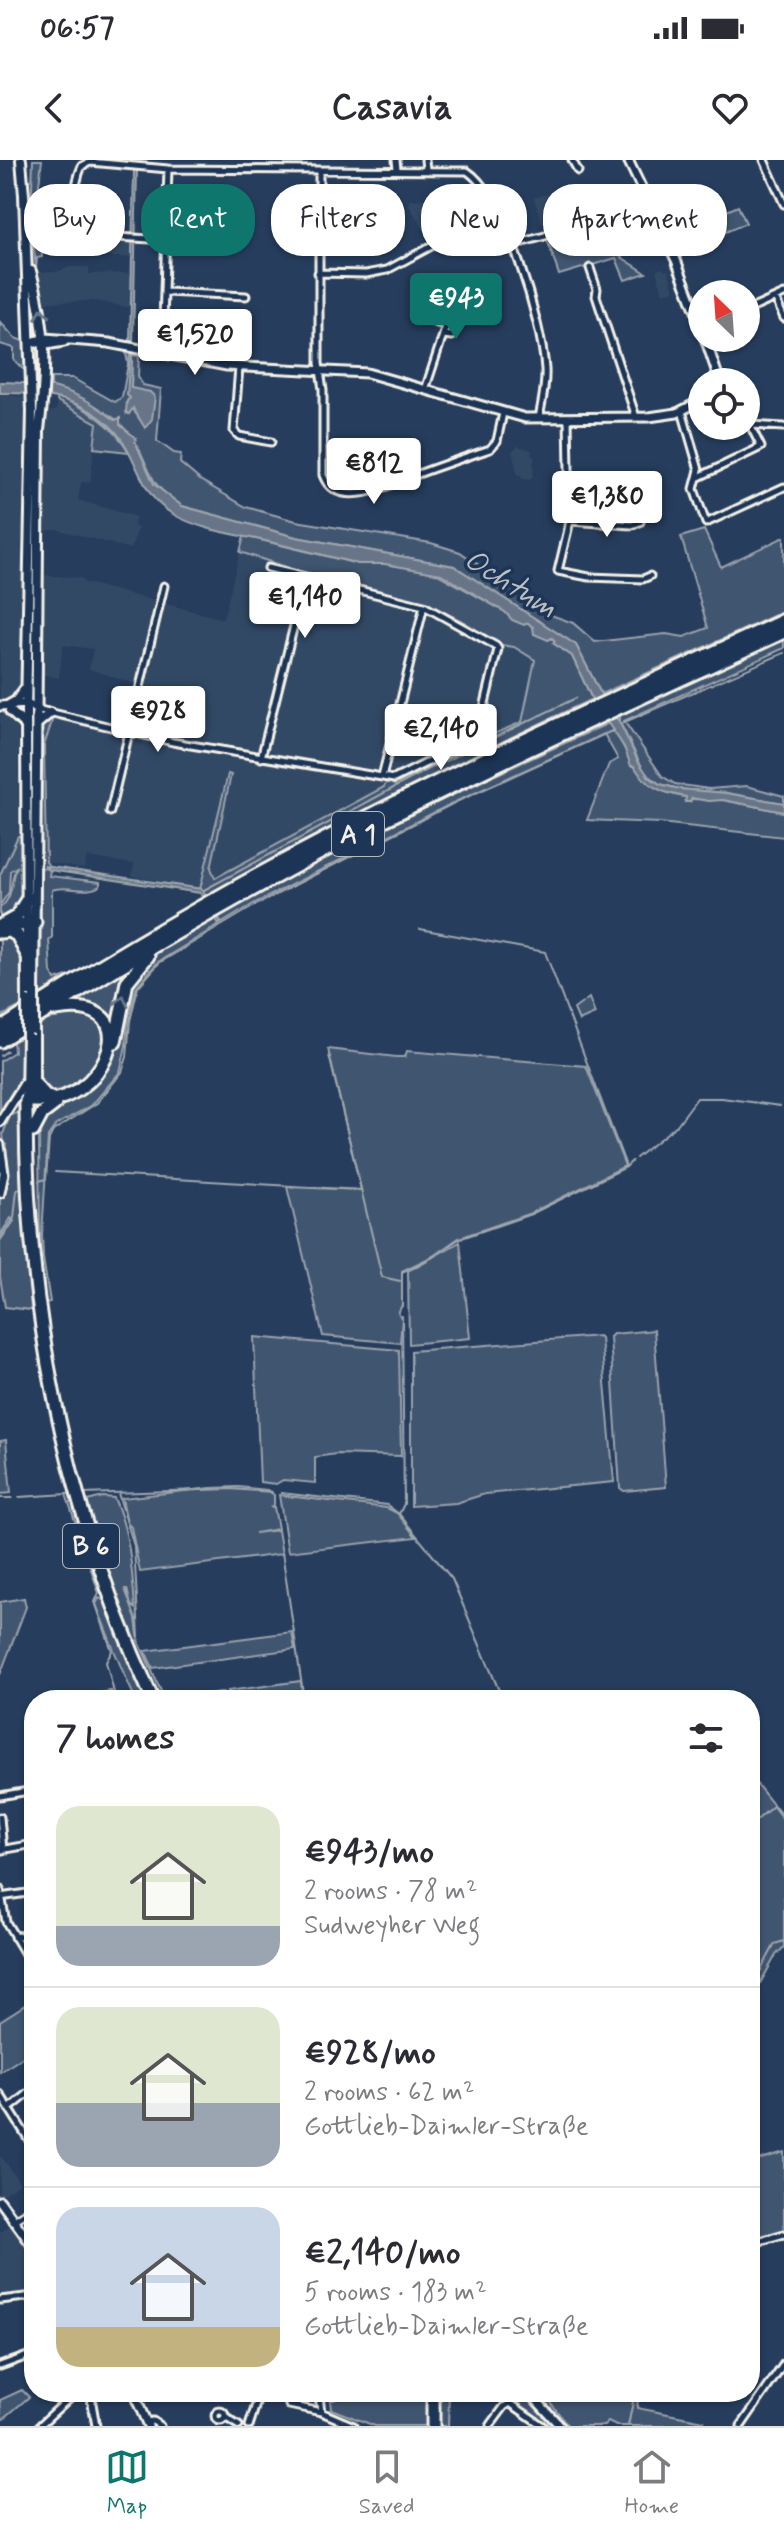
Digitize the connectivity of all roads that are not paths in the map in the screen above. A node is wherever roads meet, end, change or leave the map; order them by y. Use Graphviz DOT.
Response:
graph roads {
  1 [pos="23,160"];
  2 [pos="396,160"];
  3 [pos="425,160"];
  4 [pos="572,160"];
  5 [pos="764,160"];
  6 [pos="631,162"];
  7 [pos="168,169"];
  8 [pos="397,169"];
  9 [pos="426,169"];
  10 [pos="319,170"];
  11 [pos="578,171"];
  12 [pos="168,184"];
  13 [pos="479,184"];
  14 [pos="24,195"];
  15 [pos="784,204"];
  16 [pos="141,238"];
  17 [pos="421,252"];
  18 [pos="27,256"];
  19 [pos="27,256"];
  20 [pos="167,256"];
  21 [pos="516,256"];
  22 [pos="590,268"];
  23 [pos="318,273"];
  24 [pos="688,291"];
  25 [pos="166,292"];
  26 [pos="784,294"];
  27 [pos="246,296"];
  28 [pos="775,298"];
  29 [pos="760,305"];
  30 [pos="784,318"];
  31 [pos="425,319"];
  32 [pos="45,341"];
  33 [pos="31,342"];
  34 [pos="709,352"];
  35 [pos="162,353"];
  36 [pos="31,354"];
  37 [pos="45,355"];
  38 [pos="711,360"];
  39 [pos="239,367"];
  40 [pos="711,368"];
  41 [pos="714,368"];
  42 [pos="320,370"];
  43 [pos="425,390"];
  44 [pos="688,408"];
  45 [pos="682,411"];
  46 [pos="503,413"];
  47 [pos="636,417"];
  48 [pos="539,418"];
  49 [pos="568,418"];
  50 [pos="760,426"];
  51 [pos="784,427"];
  52 [pos="758,440"];
  53 [pos="271,442"];
  54 [pos="699,477"];
  55 [pos="784,487"];
  56 [pos="570,521"];
  57 [pos="640,522"];
  58 [pos="268,568"];
  59 [pos="650,576"];
  60 [pos="306,577"];
  61 [pos="164,586"];
  62 [pos="424,606"];
  63 [pos="784,620"];
  64 [pos="784,632"];
  65 [pos="27,685"];
  66 [pos="612,705"];
  67 [pos="5,708"];
  68 [pos="30,708"];
  69 [pos="50,713"];
  70 [pos="32,726"];
  71 [pos="128,732"];
  72 [pos="261,758"];
  73 [pos="382,777"];
  74 [pos="110,812"];
  75 [pos="28,898"];
  76 [pos="212,907"];
  77 [pos="30,923"];
  78 [pos="2,928"];
  79 [pos="158,945"];
  80 [pos="27,955"];
  81 [pos="29,1003"];
  82 [pos="47,1011"];
  83 [pos="0,1020"];
  84 [pos="0,1029"];
  85 [pos="0,1041"];
  86 [pos="30,1082"];
  87 [pos="55,1102"];
  88 [pos="30,1103"];
  89 [pos="11,1106"];
  90 [pos="0,1122"];
  91 [pos="33,1131"];
  92 [pos="0,1145"];
  93 [pos="0,1193"];
  94 [pos="33,1256"];
  95 [pos="149,1690"];
  96 [pos="24,1792"];
  97 [pos="0,1796"];
  98 [pos="0,1817"];
  99 [pos="24,1846"];
  100 [pos="1,1850"];
  101 [pos="0,1889"];
  102 [pos="24,1893"];
  103 [pos="0,1897"];
  104 [pos="24,1935"];
  105 [pos="14,1937"];
  106 [pos="24,1953"];
  107 [pos="0,2094"];
  108 [pos="24,2097"];
  109 [pos="9,2109"];
  110 [pos="24,2132"];
  111 [pos="0,2204"];
  112 [pos="24,2214"];
  113 [pos="13,2220"];
  114 [pos="784,2234"];
  115 [pos="24,2235"];
  116 [pos="760,2241"];
  117 [pos="24,2297"];
  118 [pos="0,2300"];
  119 [pos="24,2358"];
  120 [pos="784,2364"];
  121 [pos="0,2366"];
  122 [pos="760,2399"];
  123 [pos="65,2402"];
  124 [pos="92,2402"];
  125 [pos="137,2402"];
  126 [pos="257,2402"];
  127 [pos="320,2402"];
  128 [pos="433,2402"];
  129 [pos="538,2402"];
  130 [pos="758,2402"];
  131 [pos="289,2405"];
  132 [pos="321,2412"];
  133 [pos="225,2417"];
  134 [pos="146,2425"];
  135 [pos="39,2426"];
  136 [pos="96,2426"];
  137 [pos="160,2426"];
  138 [pos="239,2426"];
  139 [pos="249,2426"];
  140 [pos="354,2426"];
  141 [pos="433,2426"];
  142 [pos="490,2426"];
  143 [pos="543,2426"];
  144 [pos="560,2426"];
  145 [pos="741,2426"];
  1 -- 14 [label="main road, B 6"];
  2 -- 8 [label="street"];
  3 -- 9 [label="street"];
  4 -- 11 [label="street"];
  5 -- 15 [label="street"];
  6 -- 24 [label="street"];
  7 -- 10 [label="street"];
  7 -- 12 [label="street"];
  7 -- 16 [label="street"];
  8 -- 9 [label="street"];
  8 -- 10 [label="street"];
  9 -- 13 [label="street"];
  10 -- 23 [label="street"];
  17 -- 23 [label="street"];
  32 -- 18 [label="main road, B 6, one-way"];
  19 -- 33 [label="main road, B 6"];
  20 -- 25 [label="street"];
  21 -- 48 [label="street"];
  22 -- 47 [label="street"];
  23 -- 42 [label="street"];
  25 -- 27 [label="street"];
  25 -- 35 [label="street"];
  26 -- 28 [label="street"];
  28 -- 29 [label="street"];
  28 -- 30 [label="street"];
  31 -- 43 [label="street"];
  32 -- 33 [label="street"];
  32 -- 35 [label="street"];
  32 -- 37 [label="main road, B 6"];
  33 -- 36 [label="main road, B 6"];
  34 -- 38 [label="street"];
  35 -- 39 [label="street"];
  36 -- 37 [label="main road"];
  36 -- 65 [label="main road, B 6"];
  37 -- 68 [label="main road, B 6"];
  38 -- 40 [label="street"];
  38 -- 41 [label="street"];
  39 -- 42 [label="street"];
  39 -- 53 [label="street"];
  42 -- 43 [label="street"];
  42 -- 46 [label="street"];
  43 -- 46 [label="street"];
  44 -- 45 [label="street"];
  45 -- 47 [label="street"];
  45 -- 54 [label="street"];
  46 -- 48 [label="street"];
  47 -- 49 [label="street"];
  48 -- 49 [label="street"];
  49 -- 56 [label="street"];
  50 -- 51 [label="street"];
  52 -- 54 [label="street"];
  54 -- 55 [label="street"];
  56 -- 57 [label="street"];
  56 -- 59 [label="street"];
  58 -- 60 [label="street"];
  60 -- 62 [label="street"];
  60 -- 72 [label="street"];
  61 -- 71 [label="street"];
  62 -- 73 [label="street"];
  62 -- 73 [label="street"];
  63 -- 66 [label="highway, A 1"];
  64 -- 66 [label="highway, A 1"];
  65 -- 67 [label="main road"];
  65 -- 68 [label="main road, B 6"];
  66 -- 76 [label="highway, A 1"];
  67 -- 68 [label="street"];
  67 -- 70 [label="main road"];
  68 -- 69 [label="street"];
  68 -- 70 [label="main road, B 6"];
  69 -- 70 [label="main road"];
  69 -- 71 [label="street"];
  70 -- 75 [label="main road, B 6"];
  70 -- 77 [label="main road, B 6"];
  71 -- 72 [label="street"];
  71 -- 74 [label="street"];
  72 -- 73 [label="street"];
  75 -- 77 [label="main road, B 6"];
  75 -- 78 [label="highway"];
  76 -- 79 [label="highway, A 1"];
  76 -- 81 [label="highway, A 1"];
  77 -- 78 [label="highway"];
  77 -- 80 [label="main road, B 6"];
  77 -- 81 [label="main road, B 6"];
  78 -- 80 [label="highway"];
  79 -- 82 [label="highway, A 1"];
  87 -- 79 [label="highway, one-way"];
  80 -- 81 [label="main road, B 6"];
  81 -- 83 [label="highway"];
  81 -- 84 [label="highway, A 1"];
  81 -- 86 [label="main road, B 6, bridge"];
  82 -- 85 [label="highway, A 1"];
  82 -- 87 [label="highway"];
  86 -- 87 [label="highway"];
  86 -- 88 [label="main road, B 6"];
  86 -- 89 [label="street"];
  87 -- 88 [label="highway"];
  87 -- 91 [label="highway"];
  88 -- 89 [label="street"];
  88 -- 91 [label="highway, B 6"];
  88 -- 94 [label="highway, B 6"];
  89 -- 90 [label="street"];
  91 -- 94 [label="highway, B 6"];
  92 -- 93 [label="street"];
  94 -- 95 [label="highway, B 6"];
  96 -- 97 [label="street"];
  98 -- 100 [label="street"];
  99 -- 100 [label="street"];
  101 -- 103 [label="street"];
  102 -- 103 [label="street"];
  103 -- 105 [label="street"];
  104 -- 105 [label="street"];
  105 -- 106 [label="street"];
  107 -- 109 [label="street"];
  108 -- 109 [label="street"];
  109 -- 110 [label="street"];
  111 -- 113 [label="street"];
  112 -- 113 [label="street"];
  113 -- 115 [label="street"];
  114 -- 116 [label="street"];
  117 -- 118 [label="street"];
  119 -- 121 [label="street"];
  120 -- 122 [label="street"];
  123 -- 135 [label="street"];
  124 -- 136 [label="street"];
  125 -- 134 [label="street"];
  126 -- 139 [label="street"];
  127 -- 132 [label="street"];
  128 -- 141 [label="highway"];
  129 -- 144 [label="street"];
  130 -- 145 [label="street"];
  131 -- 132 [label="street"];
  132 -- 140 [label="street"];
  133 -- 138 [label="street"];
  134 -- 137 [label="street"];
  142 -- 143 [label="street"];
}
